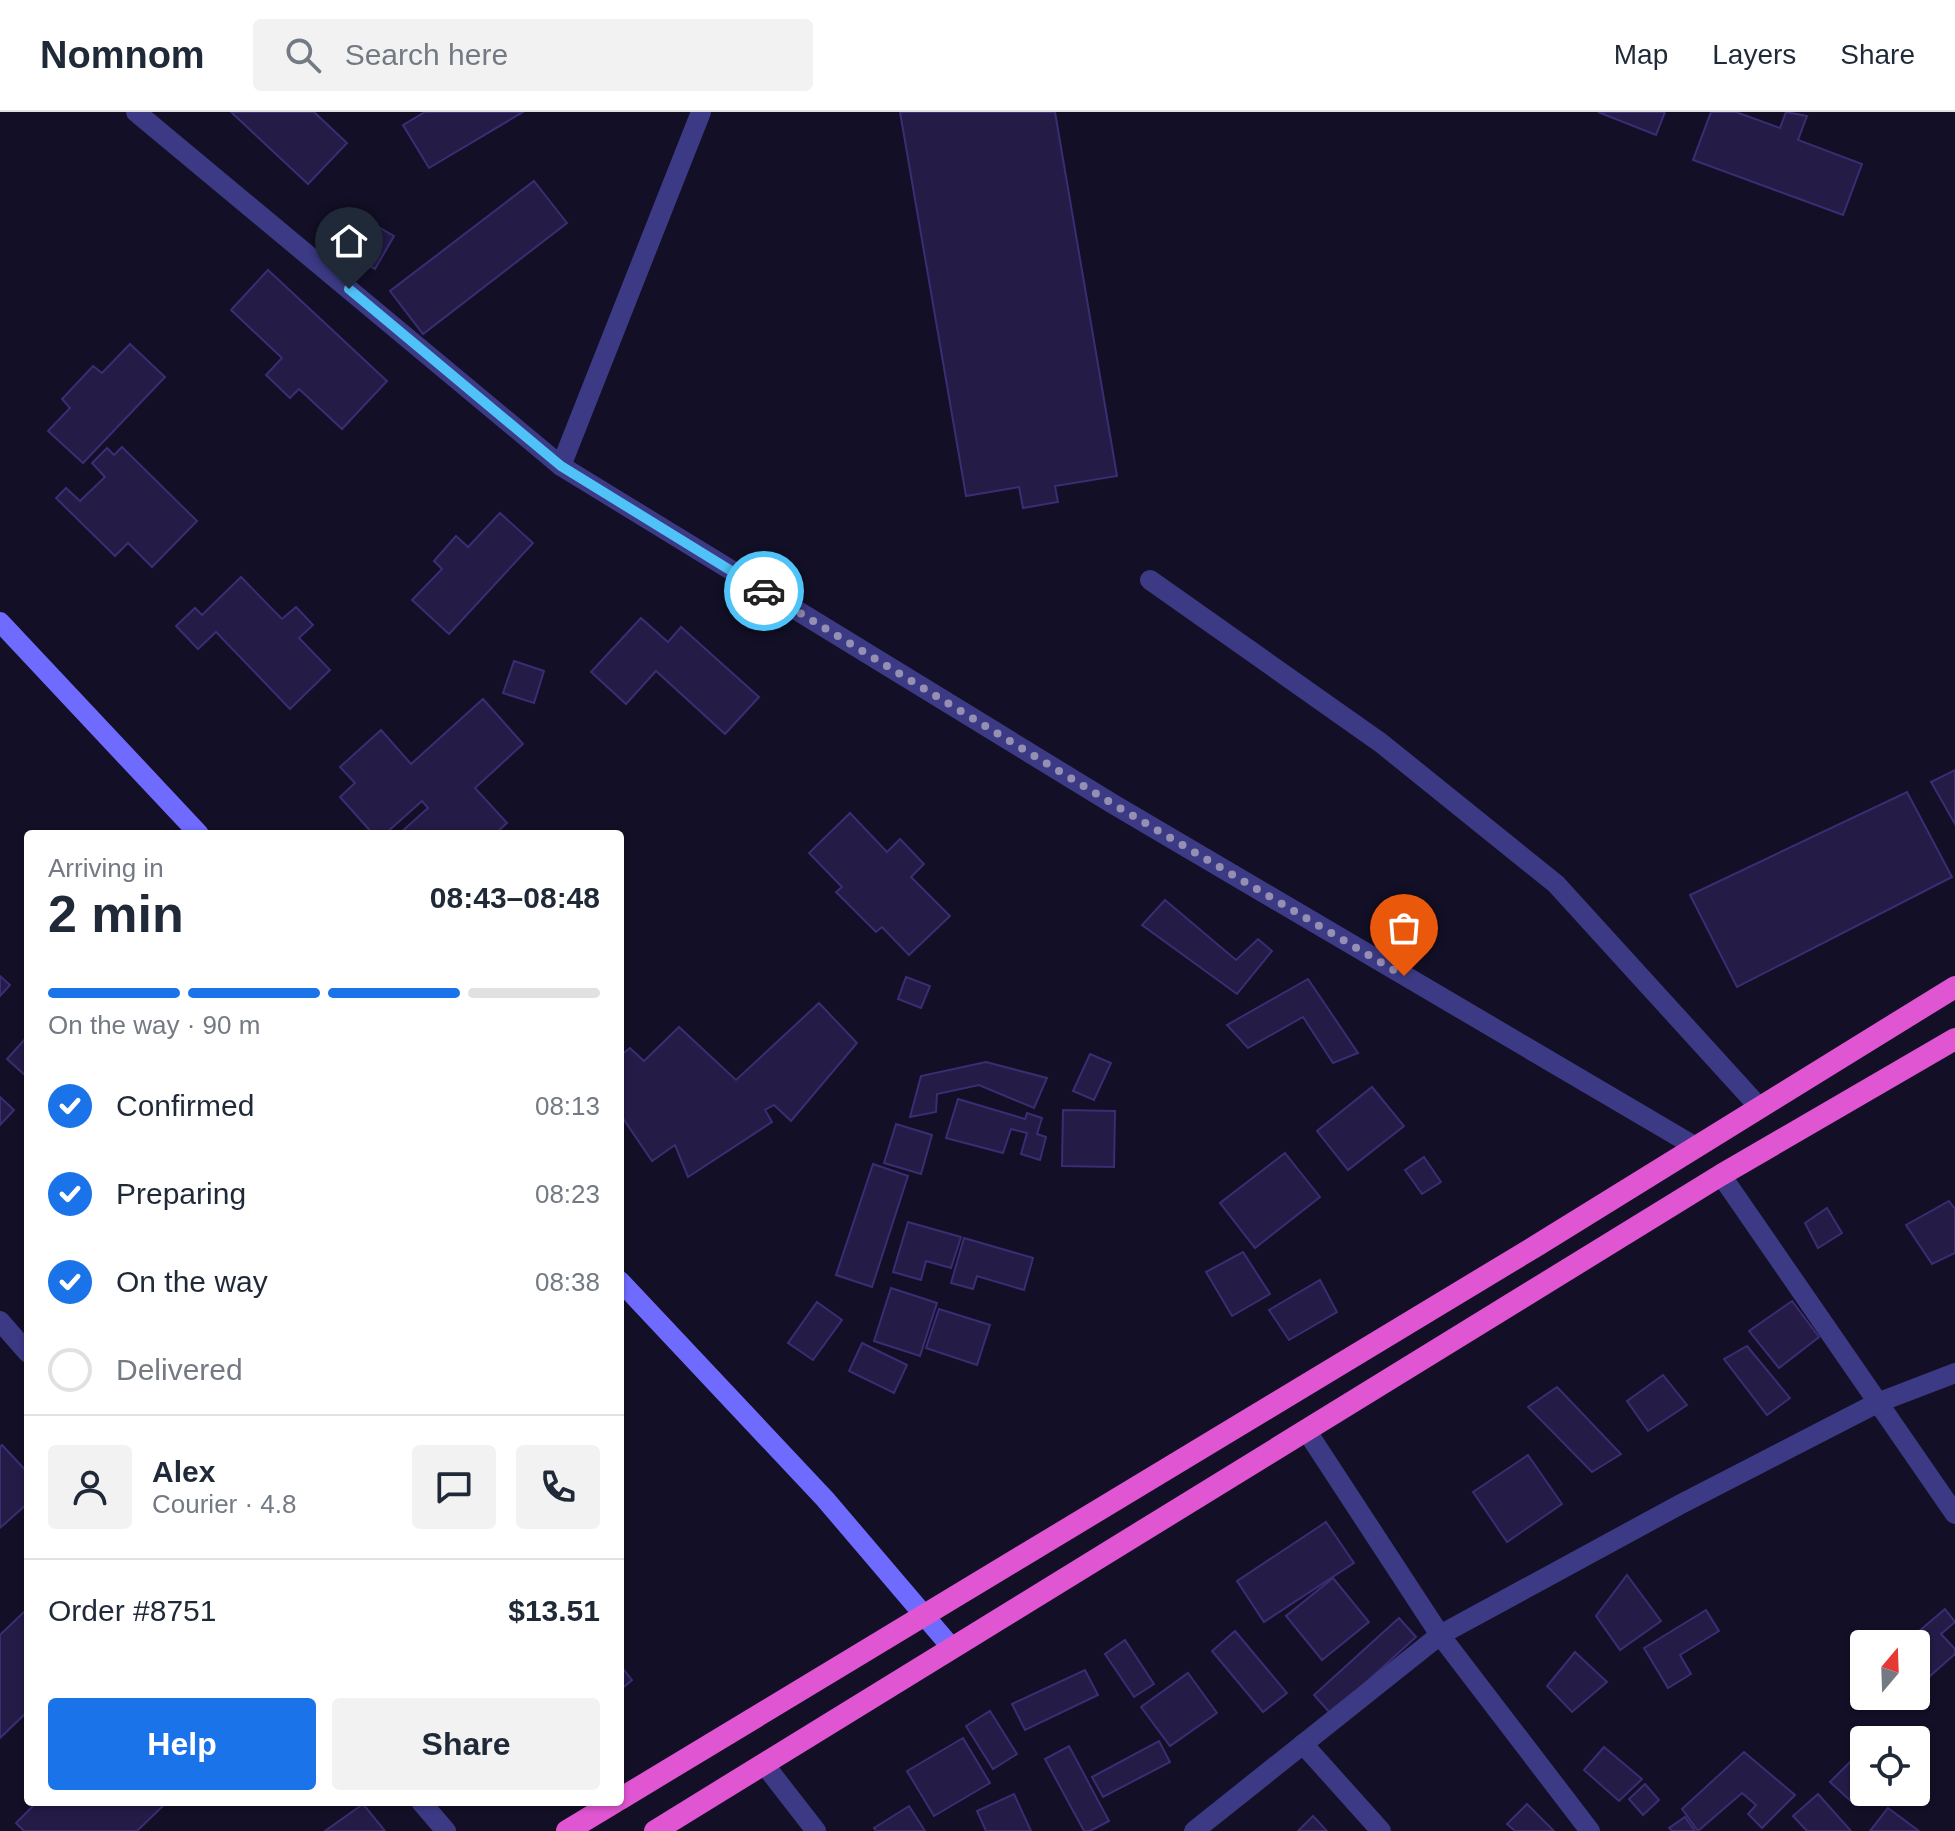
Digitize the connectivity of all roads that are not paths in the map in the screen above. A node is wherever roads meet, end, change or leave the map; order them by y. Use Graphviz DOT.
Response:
graph roads {
  1 [pos="136,112"];
  2 [pos="701,112"];
  3 [pos="561,466"];
  4 [pos="1150,580"];
  5 [pos="0,622"];
  6 [pos="195,830"];
  7 [pos="1955,987"];
  8 [pos="1955,1039"];
  9 [pos="1760,1108"];
  10 [pos="1696,1147"];
  11 [pos="1721,1175"];
  12 [pos="624,1285"];
  13 [pos="0,1321"];
  14 [pos="24,1348"];
  15 [pos="1955,1373"];
  16 [pos="1877,1403"];
  17 [pos="1306,1430"];
  18 [pos="1955,1514"];
  19 [pos="926,1616"];
  20 [pos="1440,1635"];
  21 [pos="952,1648"];
  22 [pos="1303,1744"];
  23 [pos="764,1764"];
  24 [pos="624,1797"];
  25 [pos="424,1806"];
  26 [pos="610,1806"];
  27 [pos="446,1831"];
  28 [pos="567,1831"];
  29 [pos="655,1831"];
  30 [pos="816,1831"];
  31 [pos="1194,1831"];
  32 [pos="1381,1831"];
  33 [pos="1590,1831"];
  1 -- 3 [label="street"];
  2 -- 3 [label="street"];
  3 -- 10 [label="street"];
  4 -- 9 [label="street"];
  5 -- 6 [label="main road"];
  7 -- 9 [label="highway"];
  8 -- 11 [label="highway"];
  9 -- 10 [label="highway"];
  10 -- 19 [label="highway"];
  11 -- 16 [label="street"];
  11 -- 17 [label="highway"];
  12 -- 19 [label="main road"];
  13 -- 14 [label="street"];
  15 -- 16 [label="street"];
  16 -- 18 [label="street"];
  16 -- 20 [label="street"];
  17 -- 20 [label="street"];
  17 -- 21 [label="highway"];
  19 -- 21 [label="main road"];
  19 -- 24 [label="highway"];
  20 -- 22 [label="street"];
  20 -- 33 [label="street"];
  21 -- 23 [label="highway"];
  22 -- 31 [label="street"];
  22 -- 32 [label="street"];
  23 -- 29 [label="highway"];
  23 -- 30 [label="street"];
  25 -- 27 [label="street"];
  26 -- 28 [label="highway"];
}
